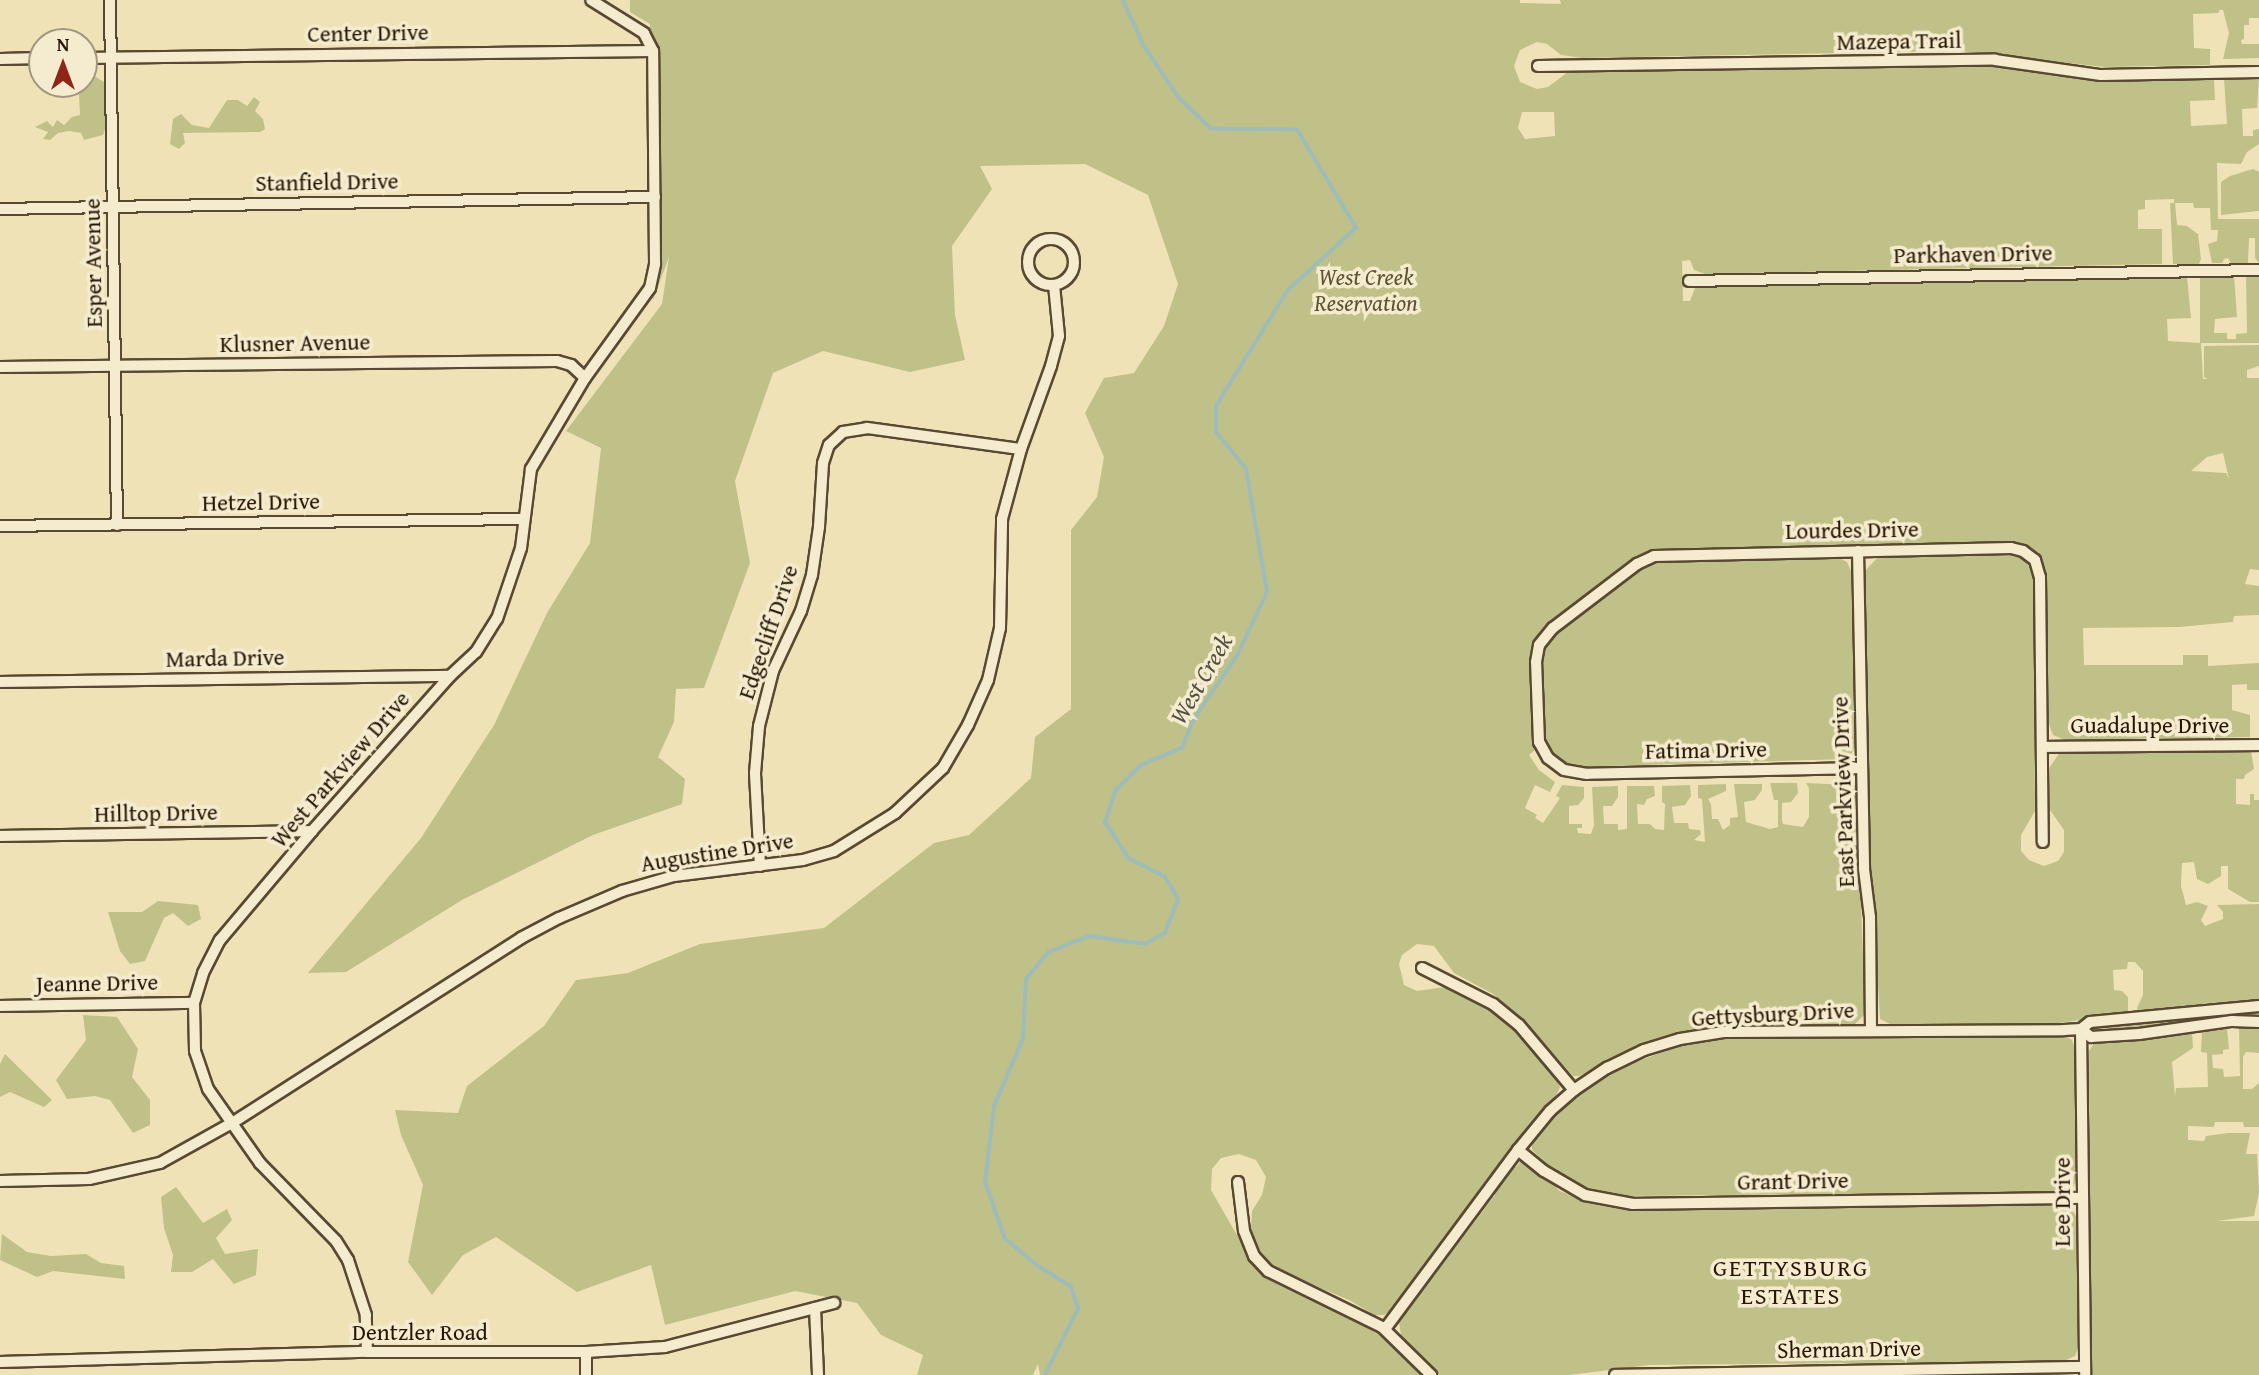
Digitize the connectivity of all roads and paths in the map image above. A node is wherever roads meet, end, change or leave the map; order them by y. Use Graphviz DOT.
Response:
graph roads {
  1 [pos="110,0"];
  2 [pos="591,0"];
  3 [pos="653,51"];
  4 [pos="98,57"];
  5 [pos="110,57"];
  6 [pos="28,58"];
  7 [pos="0,59"];
  8 [pos="1538,66"];
  9 [pos="2259,72"];
  10 [pos="654,197"];
  11 [pos="113,207"];
  12 [pos="0,209"];
  13 [pos="2259,270"];
  14 [pos="1689,281"];
  15 [pos="1054,285"];
  16 [pos="115,366"];
  17 [pos="0,367"];
  18 [pos="585,378"];
  19 [pos="1021,449"];
  20 [pos="522,519"];
  21 [pos="117,525"];
  22 [pos="0,526"];
  23 [pos="1858,551"];
  24 [pos="450,676"];
  25 [pos="0,682"];
  26 [pos="2259,746"];
  27 [pos="2042,747"];
  28 [pos="1553,764"];
  29 [pos="1862,768"];
  30 [pos="312,831"];
  31 [pos="0,836"];
  32 [pos="2043,842"];
  33 [pos="760,866"];
  34 [pos="1422,968"];
  35 [pos="194,1003"];
  36 [pos="0,1006"];
  37 [pos="2259,1006"];
  38 [pos="2259,1022"];
  39 [pos="2081,1029"];
  40 [pos="1871,1030"];
  41 [pos="1574,1090"];
  42 [pos="232,1123"];
  43 [pos="1517,1150"];
  44 [pos="0,1181"];
  45 [pos="1238,1182"];
  46 [pos="2083,1198"];
  47 [pos="834,1303"];
  48 [pos="815,1308"];
  49 [pos="1385,1329"];
  50 [pos="367,1352"];
  51 [pos="586,1352"];
  52 [pos="0,1362"];
  53 [pos="2085,1371"];
  54 [pos="586,1375"];
  55 [pos="818,1375"];
  56 [pos="1431,1375"];
  57 [pos="1615,1375"];
  1 -- 5 [label="street, Esper Avenue"];
  2 -- 3 [label="street"];
  3 -- 5 [label="street, Center Drive"];
  3 -- 10 [label="street, West Parkview Drive"];
  4 -- 5 [label="street, Center Drive"];
  5 -- 11 [label="street, Esper Avenue"];
  6 -- 7 [label="street"];
  8 -- 9 [label="street, Mazepa Trail"];
  10 -- 11 [label="street, Stanfield Drive"];
  10 -- 18 [label="street, West Parkview Drive"];
  11 -- 12 [label="street, Stanfield Drive"];
  11 -- 16 [label="street, Esper Avenue"];
  13 -- 14 [label="street, Parkhaven Drive"];
  15 -- 15 [label="street"];
  15 -- 19 [label="street, Augustine Drive"];
  16 -- 17 [label="street, Klusner Avenue"];
  16 -- 18 [label="street, Klusner Avenue"];
  16 -- 21 [label="street, Esper Avenue"];
  18 -- 20 [label="street, West Parkview Drive"];
  19 -- 33 [label="street, Augustine Drive"];
  19 -- 33 [label="street, Edgecliff Drive"];
  20 -- 21 [label="street, Hetzel Drive"];
  20 -- 24 [label="street, West Parkview Drive"];
  21 -- 22 [label="street, Hetzel Drive"];
  23 -- 27 [label="street, Lourdes Drive"];
  23 -- 28 [label="street, Lourdes Drive"];
  23 -- 29 [label="street, East Parkview Drive"];
  24 -- 25 [label="street, Marda Drive"];
  24 -- 30 [label="street, West Parkview Drive"];
  26 -- 27 [label="street, Guadalupe Drive"];
  27 -- 32 [label="street, Lourdes Drive"];
  28 -- 29 [label="street, Fatima Drive"];
  29 -- 40 [label="street, East Parkview Drive"];
  30 -- 31 [label="street, Hilltop Drive"];
  30 -- 35 [label="street, West Parkview Drive"];
  33 -- 42 [label="street, Augustine Drive"];
  34 -- 41 [label="street"];
  35 -- 36 [label="street, Jeanne Drive"];
  35 -- 42 [label="street, West Parkview Drive"];
  37 -- 39 [label="street, Gettysburg Drive"];
  38 -- 39 [label="street, Gettysburg Drive"];
  39 -- 40 [label="street, Gettysburg Drive"];
  39 -- 46 [label="street, Lee Drive"];
  40 -- 41 [label="street, Gettysburg Drive"];
  41 -- 43 [label="street, Gettysburg Drive"];
  42 -- 44 [label="street, Augustine Drive"];
  42 -- 50 [label="street, West Parkview Drive"];
  43 -- 46 [label="street, Grant Drive"];
  43 -- 49 [label="street, Gettysburg Drive"];
  45 -- 49 [label="street"];
  46 -- 53 [label="street, Lee Drive"];
  47 -- 48 [label="street, Dentzler Road"];
  48 -- 51 [label="street, Dentzler Road"];
  48 -- 55 [label="street"];
  49 -- 56 [label="street"];
  50 -- 51 [label="street, Dentzler Road"];
  50 -- 52 [label="street, Dentzler Road"];
  51 -- 54 [label="street"];
  53 -- 57 [label="street, Sherman Drive"];
}
